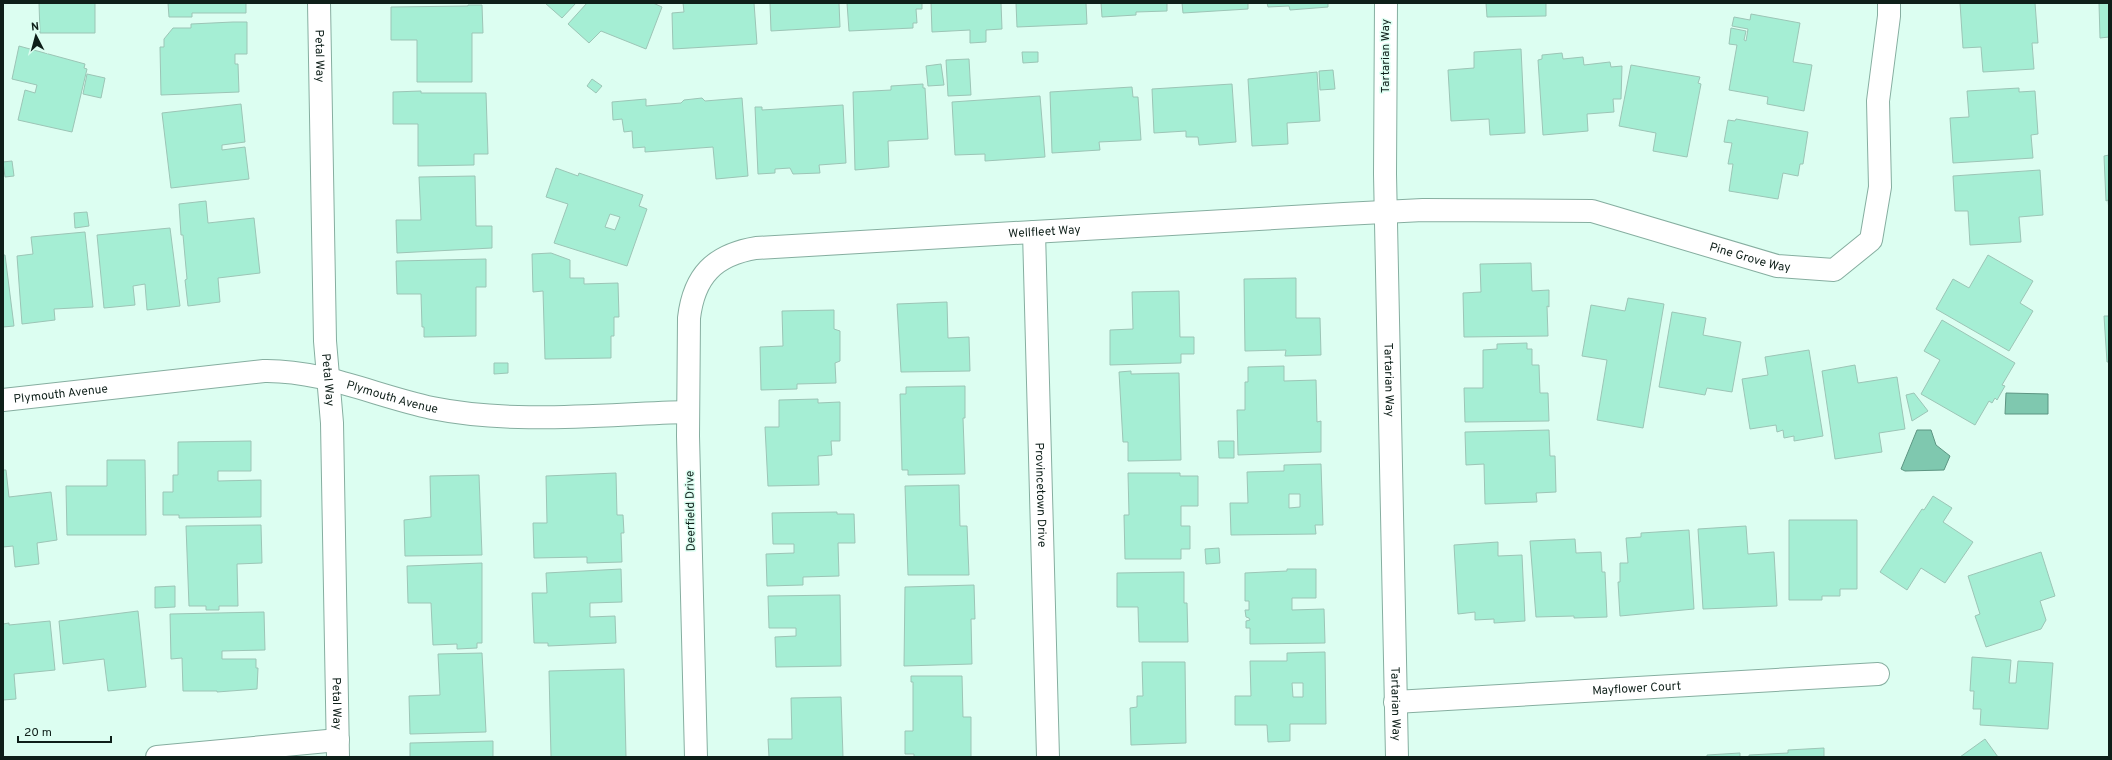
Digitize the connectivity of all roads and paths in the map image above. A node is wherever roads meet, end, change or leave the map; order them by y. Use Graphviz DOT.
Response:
graph roads {
  1 [pos="319,3"];
  2 [pos="1386,3"];
  3 [pos="1889,3"];
  4 [pos="1386,212"];
  5 [pos="1034,232"];
  6 [pos="708,269"];
  7 [pos="328,380"];
  8 [pos="3,400"];
  9 [pos="688,412"];
  10 [pos="1878,674"];
  11 [pos="1396,702"];
  12 [pos="338,749"];
  13 [pos="157,757"];
  14 [pos="696,757"];
  15 [pos="1048,757"];
  16 [pos="1397,757"];
  1 -- 7 [label="street, Petal Way"];
  2 -- 4 [label="street, Tartarian Way"];
  3 -- 4 [label="street, Pine Grove Way"];
  4 -- 5 [label="street, Wellfleet Way"];
  4 -- 11 [label="street, Tartarian Way"];
  5 -- 6 [label="street, Wellfleet Way"];
  5 -- 15 [label="street, Provincetown Drive"];
  6 -- 9 [label="street, Deerfield Drive"];
  7 -- 8 [label="street, Plymouth Avenue"];
  7 -- 9 [label="street, Plymouth Avenue"];
  7 -- 12 [label="street, Petal Way"];
  9 -- 14 [label="street, Deerfield Drive"];
  10 -- 11 [label="street, Mayflower Court"];
  11 -- 16 [label="street, Tartarian Way"];
  12 -- 13 [label="street"];
}
